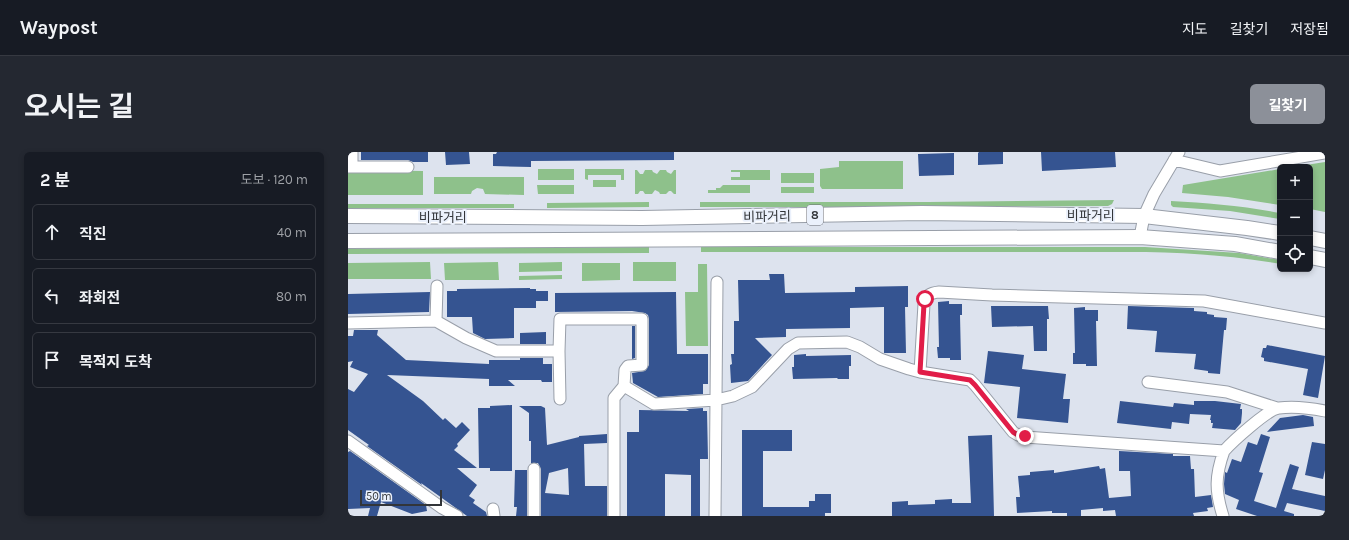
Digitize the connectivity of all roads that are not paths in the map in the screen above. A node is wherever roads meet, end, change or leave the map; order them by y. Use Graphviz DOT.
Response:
graph roads {
  1 [pos="352,152"];
  2 [pos="1325,153"];
  3 [pos="1177,156"];
  4 [pos="350,167"];
  5 [pos="408,167"];
  6 [pos="348,216"];
  7 [pos="1144,216"];
  8 [pos="1277,233"];
  9 [pos="1140,237"];
  10 [pos="1313,239"];
  11 [pos="348,241"];
  12 [pos="1325,241"];
  13 [pos="1277,251"];
  14 [pos="1313,258"];
  15 [pos="1325,260"];
  16 [pos="717,282"];
  17 [pos="437,286"];
  18 [pos="436,321"];
  19 [pos="348,323"];
  20 [pos="1325,323"];
  21 [pos="559,352"];
  22 [pos="920,372"];
  23 [pos="1148,382"];
  24 [pos="624,386"];
  25 [pos="560,399"];
  26 [pos="716,400"];
  27 [pos="1277,408"];
  28 [pos="1325,411"];
  29 [pos="348,440"];
  30 [pos="1224,451"];
  31 [pos="534,469"];
  32 [pos="457,516"];
  33 [pos="534,516"];
  34 [pos="614,516"];
  35 [pos="715,516"];
  36 [pos="1223,516"];
  1 -- 4 [label="street"];
  2 -- 3 [label="street"];
  3 -- 7 [label="street"];
  4 -- 5 [label="street"];
  6 -- 7 [label="main road, 비파거리 / 8"];
  7 -- 8 [label="main road, 비파거리 / 8"];
  7 -- 9 [label="street"];
  9 -- 11 [label="main road, 비파거리 / 8"];
  9 -- 13 [label="main road, 비파거리 / 8"];
  10 -- 12 [label="main road"];
  14 -- 15 [label="main road"];
  16 -- 26 [label="street"];
  17 -- 18 [label="street"];
  18 -- 19 [label="street"];
  18 -- 21 [label="street"];
  20 -- 22 [label="street"];
  21 -- 24 [label="street"];
  21 -- 25 [label="street"];
  22 -- 26 [label="street"];
  22 -- 30 [label="street"];
  23 -- 27 [label="street"];
  24 -- 26 [label="street"];
  24 -- 34 [label="street"];
  26 -- 35 [label="street"];
  27 -- 28 [label="street"];
  27 -- 30 [label="street"];
  29 -- 32 [label="street"];
  30 -- 36 [label="street"];
  31 -- 33 [label="street"];
}
